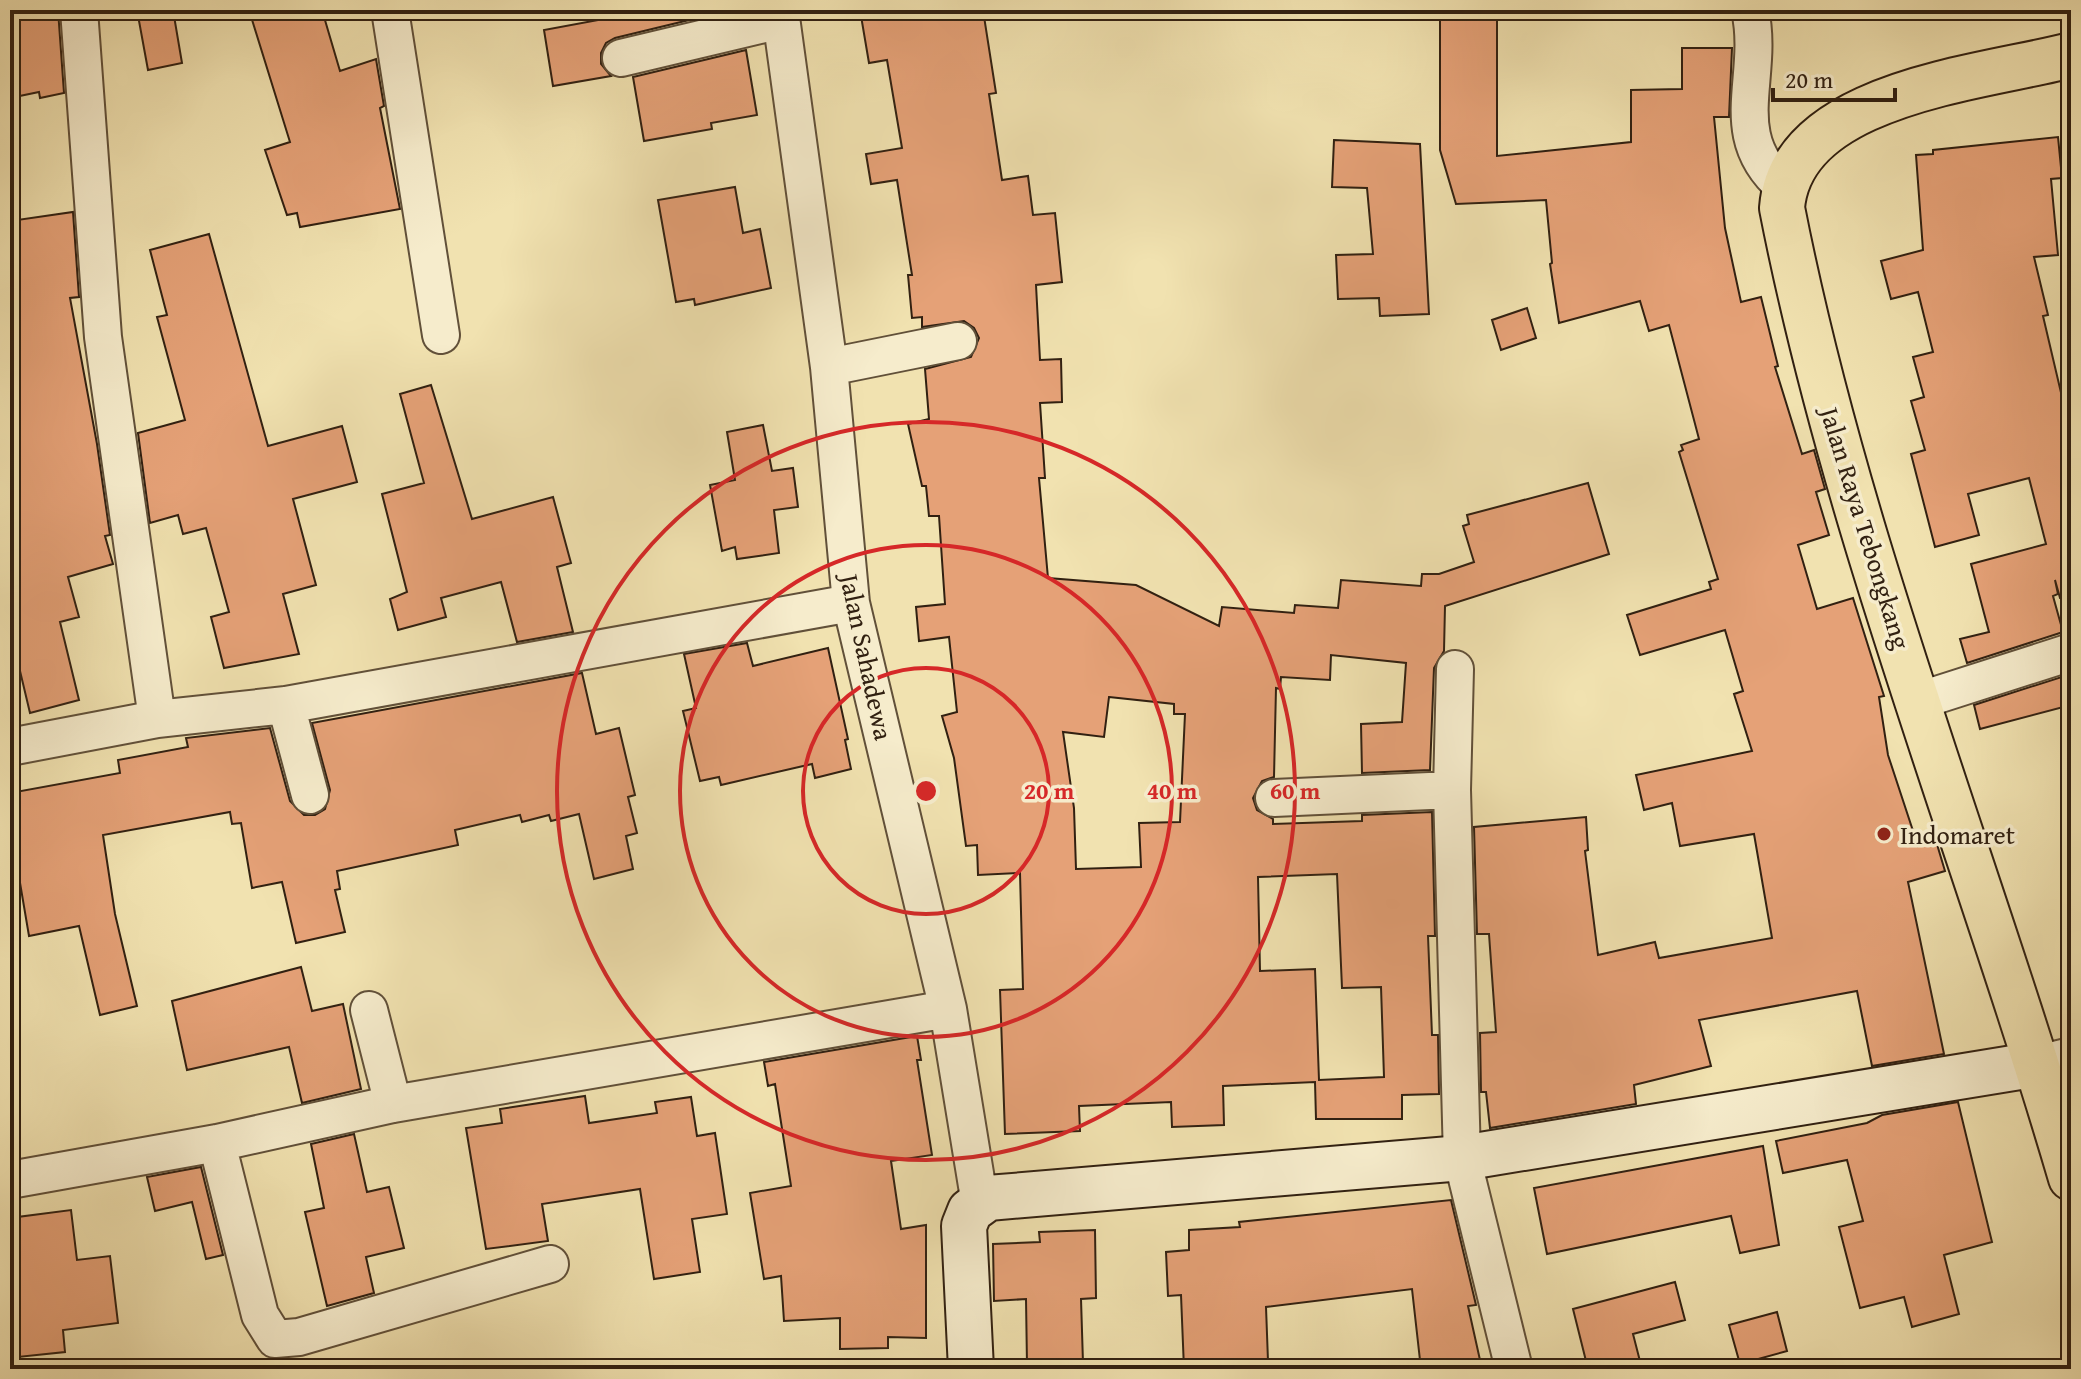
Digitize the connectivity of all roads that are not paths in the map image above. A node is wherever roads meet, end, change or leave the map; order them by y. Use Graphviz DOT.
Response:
graph roads {
  1 [pos="79,10"];
  2 [pos="390,10"];
  3 [pos="1750,10"];
  4 [pos="780,15"];
  5 [pos="2071,55"];
  6 [pos="621,58"];
  7 [pos="1784,187"];
  8 [pos="441,335"];
  9 [pos="958,341"];
  10 [pos="829,367"];
  11 [pos="851,603"];
  12 [pos="2071,652"];
  13 [pos="1455,669"];
  14 [pos="1918,701"];
  15 [pos="286,705"];
  16 [pos="157,719"];
  17 [pos="10,747"];
  18 [pos="1452,790"];
  19 [pos="310,795"];
  20 [pos="1274,798"];
  21 [pos="948,1009"];
  22 [pos="369,1010"];
  23 [pos="2054,1060"];
  24 [pos="393,1104"];
  25 [pos="217,1143"];
  26 [pos="1462,1158"];
  27 [pos="2071,1178"];
  28 [pos="10,1180"];
  29 [pos="980,1204"];
  30 [pos="550,1264"];
  31 [pos="971,1369"];
  32 [pos="1514,1369"];
  1 -- 16 [label="street"];
  2 -- 8 [label="street"];
  3 -- 7 [label="street"];
  4 -- 6 [label="street"];
  4 -- 10 [label="street, Jalan Sahadewa"];
  5 -- 7 [label="main road"];
  7 -- 14 [label="main road, Jalan Raya Tebongkang"];
  9 -- 10 [label="street"];
  10 -- 11 [label="street, Jalan Sahadewa"];
  11 -- 15 [label="street"];
  11 -- 21 [label="street, Jalan Sahadewa"];
  12 -- 14 [label="street"];
  13 -- 18 [label="street"];
  14 -- 23 [label="main road, Jalan Raya Tebongkang"];
  15 -- 16 [label="street"];
  15 -- 19 [label="street"];
  16 -- 17 [label="street"];
  18 -- 20 [label="street"];
  18 -- 26 [label="street"];
  21 -- 24 [label="street"];
  21 -- 29 [label="street, Jalan Sahadewa"];
  22 -- 24 [label="street"];
  23 -- 26 [label="main road"];
  23 -- 27 [label="main road, Jalan Raya Tebongkang"];
  24 -- 25 [label="street"];
  25 -- 28 [label="street"];
  25 -- 30 [label="street"];
  26 -- 29 [label="main road"];
  26 -- 32 [label="street"];
  29 -- 31 [label="main road"];
}
